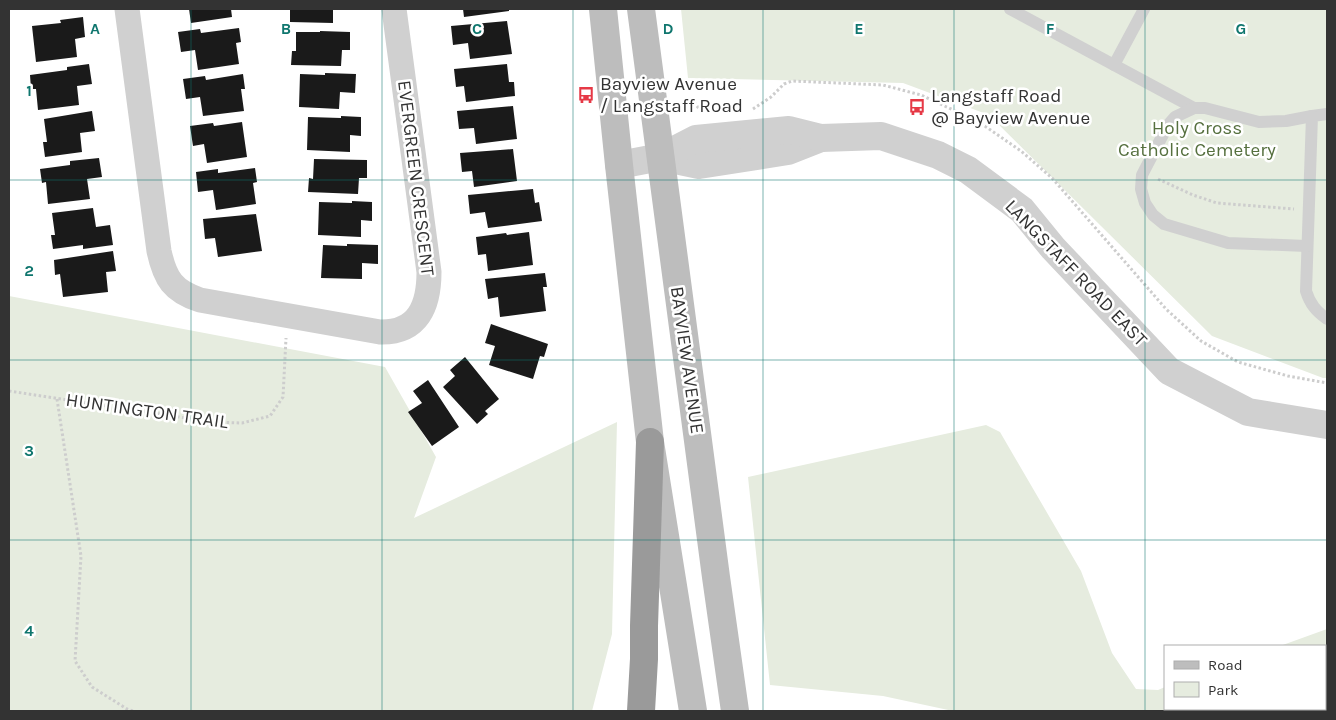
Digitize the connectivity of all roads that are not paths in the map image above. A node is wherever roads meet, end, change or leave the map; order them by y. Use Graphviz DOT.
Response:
graph roads {
  1 [pos="127,9"];
  2 [pos="394,9"];
  3 [pos="603,9"];
  4 [pos="641,9"];
  5 [pos="1010,9"];
  6 [pos="1144,9"];
  7 [pos="1114,65"];
  8 [pos="1194,108"];
  9 [pos="1327,114"];
  10 [pos="1312,116"];
  11 [pos="661,157"];
  12 [pos="618,165"];
  13 [pos="1307,246"];
  14 [pos="1327,318"];
  15 [pos="1327,425"];
  16 [pos="650,442"];
  17 [pos="641,711"];
  18 [pos="693,711"];
  19 [pos="735,711"];
  1 -- 2 [label="street, EVERGREEN CRESCENT"];
  3 -- 12 [label="main road"];
  4 -- 11 [label="main road, BAYVIEW AVENUE"];
  5 -- 7 [label="lane"];
  6 -- 7 [label="lane"];
  7 -- 8 [label="lane"];
  8 -- 10 [label="lane"];
  8 -- 13 [label="lane"];
  9 -- 10 [label="lane"];
  10 -- 13 [label="lane"];
  11 -- 12 [label="street, LANGSTAFF ROAD EAST"];
  11 -- 15 [label="street, LANGSTAFF ROAD EAST"];
  11 -- 19 [label="main road, BAYVIEW AVENUE"];
  12 -- 16 [label="main road"];
  13 -- 14 [label="lane"];
  16 -- 17 [label="highway"];
  16 -- 18 [label="main road"];
}
